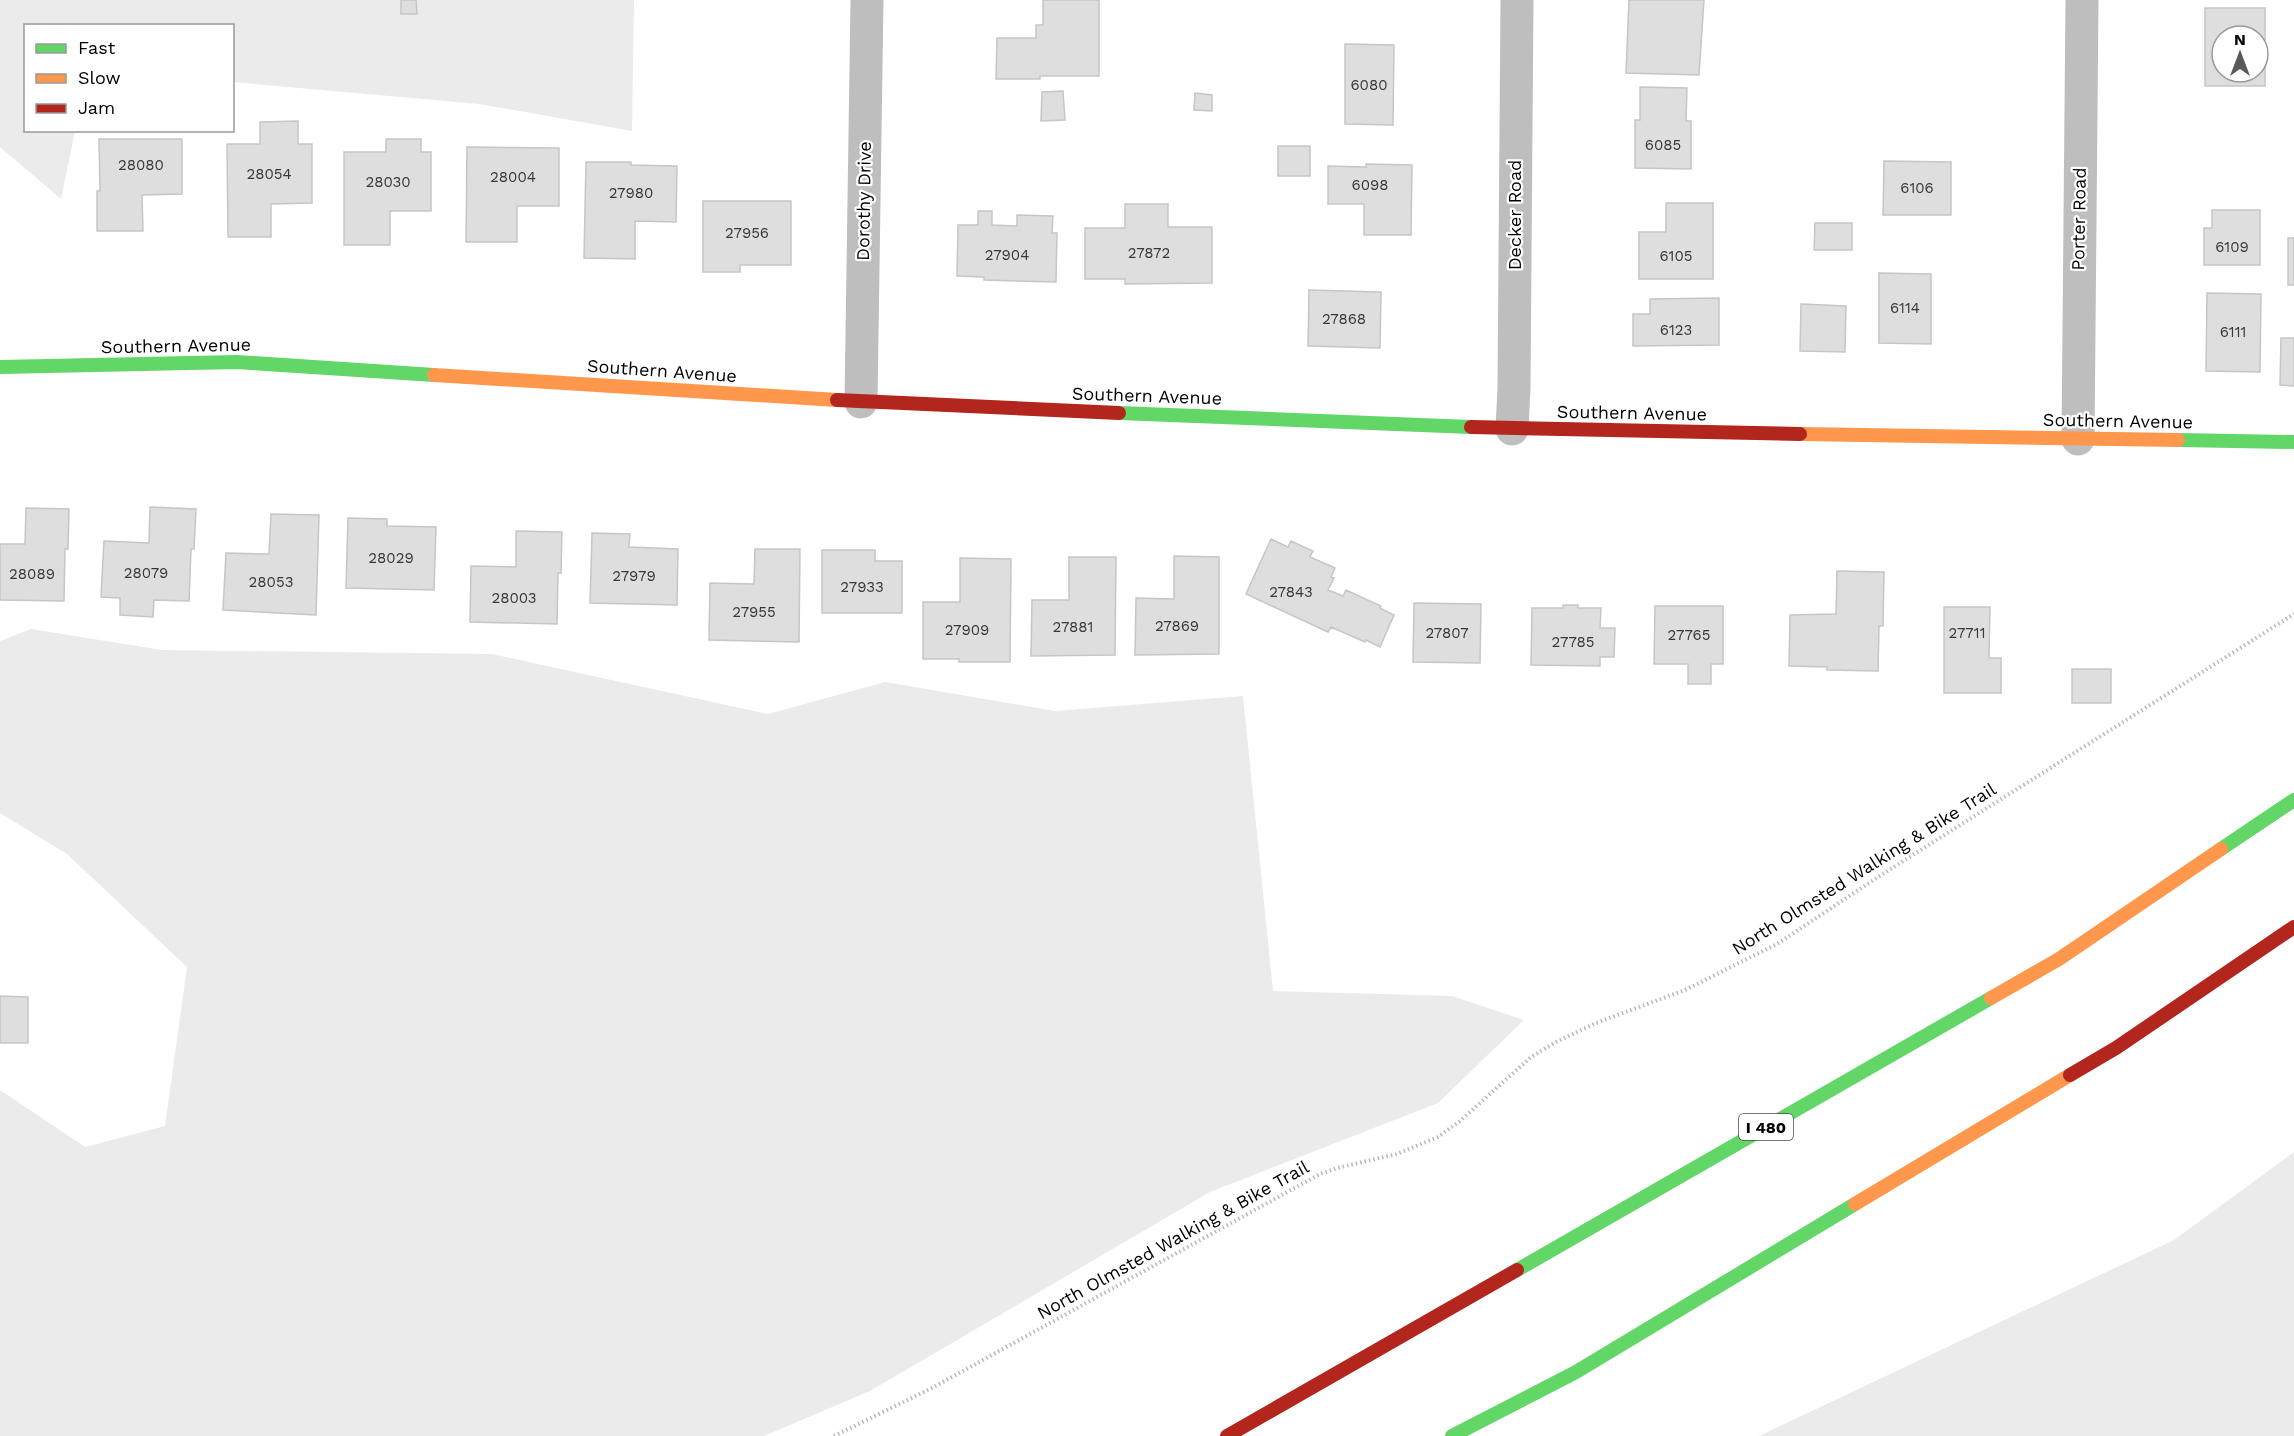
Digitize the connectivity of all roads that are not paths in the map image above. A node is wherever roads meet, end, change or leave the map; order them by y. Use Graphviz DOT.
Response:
graph roads {
  1 [pos="867,0"];
  2 [pos="1517,0"];
  3 [pos="2082,0"];
  4 [pos="0,367"];
  5 [pos="861,402"];
  6 [pos="1512,429"];
  7 [pos="2078,439"];
  8 [pos="2294,442"];
  9 [pos="2294,800"];
  10 [pos="2294,927"];
  11 [pos="1227,1436"];
  12 [pos="1452,1436"];
  1 -- 5 [label="street, Dorothy Drive"];
  2 -- 6 [label="street, Decker Road"];
  3 -- 7 [label="street, Porter Road"];
  4 -- 5 [label="main road, Southern Avenue"];
  5 -- 6 [label="main road, Southern Avenue"];
  6 -- 7 [label="main road, Southern Avenue"];
  7 -- 8 [label="main road, Southern Avenue"];
  9 -- 11 [label="main road, I 480"];
  10 -- 12 [label="main road"];
}
